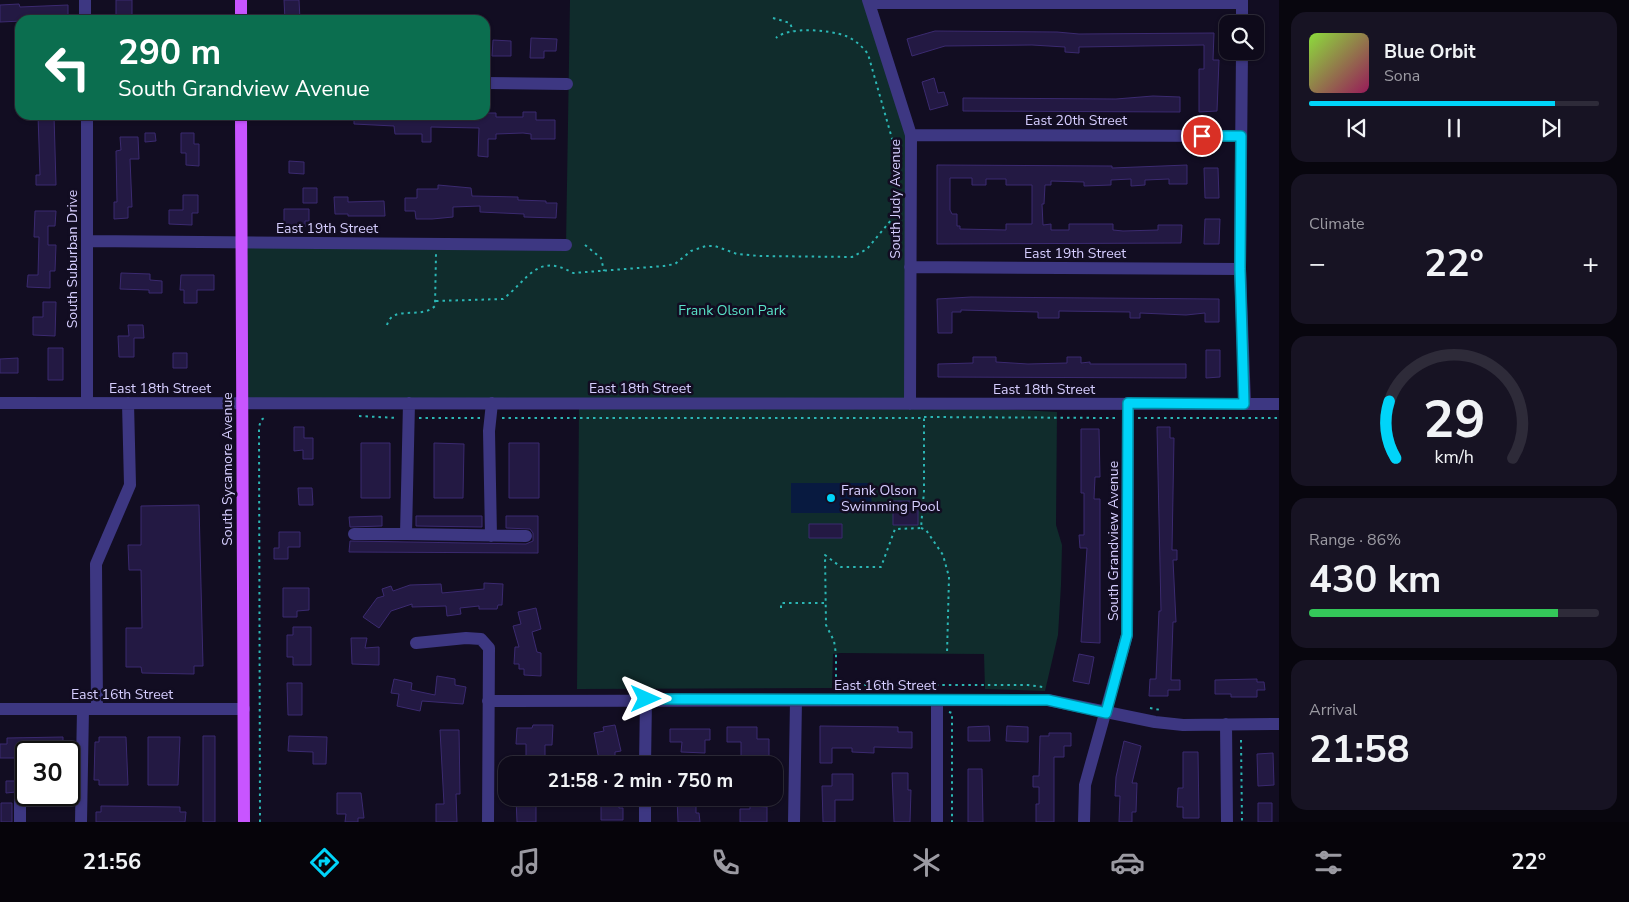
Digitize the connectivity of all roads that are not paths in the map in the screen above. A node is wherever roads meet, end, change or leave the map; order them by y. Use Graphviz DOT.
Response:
graph roads {
  1 [pos="85,0"];
  2 [pos="241,0"];
  3 [pos="1242,1"];
  4 [pos="869,2"];
  5 [pos="85,15"];
  6 [pos="241,15"];
  7 [pos="1242,15"];
  8 [pos="1242,60"];
  9 [pos="490,83"];
  10 [pos="567,84"];
  11 [pos="86,120"];
  12 [pos="241,120"];
  13 [pos="911,135"];
  14 [pos="1241,136"];
  15 [pos="88,241"];
  16 [pos="242,243"];
  17 [pos="566,245"];
  18 [pos="910,267"];
  19 [pos="1240,269"];
  20 [pos="0,403"];
  21 [pos="87,403"];
  22 [pos="128,403"];
  23 [pos="242,403"];
  24 [pos="409,403"];
  25 [pos="492,403"];
  26 [pos="1128,403"];
  27 [pos="910,404"];
  28 [pos="1244,404"];
  29 [pos="1279,404"];
  30 [pos="354,534"];
  31 [pos="406,534"];
  32 [pos="491,536"];
  33 [pos="526,536"];
  34 [pos="416,643"];
  35 [pos="646,699"];
  36 [pos="796,700"];
  37 [pos="488,701"];
  38 [pos="937,701"];
  39 [pos="0,709"];
  40 [pos="83,709"];
  41 [pos="97,709"];
  42 [pos="244,710"];
  43 [pos="1106,713"];
  44 [pos="1226,724"];
  45 [pos="1279,724"];
  46 [pos="646,756"];
  47 [pos="81,799"];
  48 [pos="645,806"];
  49 [pos="20,822"];
  50 [pos="81,822"];
  51 [pos="244,822"];
  52 [pos="488,822"];
  53 [pos="645,822"];
  54 [pos="794,822"];
  55 [pos="937,822"];
  56 [pos="1084,822"];
  57 [pos="1227,822"];
  1 -- 5 [label="street"];
  2 -- 6 [label="main road"];
  3 -- 4 [label="street"];
  3 -- 7 [label="street"];
  4 -- 13 [label="street, South Judy Avenue"];
  8 -- 14 [label="street"];
  9 -- 10 [label="street"];
  11 -- 15 [label="street, South Suburban Drive"];
  12 -- 16 [label="main road, South Sycamore Avenue"];
  13 -- 14 [label="street, East 20th Street"];
  13 -- 18 [label="street, South Judy Avenue"];
  14 -- 19 [label="street"];
  15 -- 16 [label="street, East 19th Street"];
  15 -- 21 [label="street, South Suburban Drive"];
  16 -- 17 [label="street, East 19th Street"];
  16 -- 23 [label="main road, South Sycamore Avenue"];
  18 -- 19 [label="street, East 19th Street"];
  18 -- 27 [label="street, South Judy Avenue"];
  19 -- 28 [label="street"];
  20 -- 21 [label="street, East 18th Street"];
  21 -- 22 [label="street, East 18th Street"];
  22 -- 23 [label="street, East 18th Street"];
  22 -- 41 [label="street"];
  23 -- 24 [label="street, East 18th Street"];
  23 -- 42 [label="main road, South Sycamore Avenue"];
  24 -- 25 [label="street, East 18th Street"];
  24 -- 31 [label="street"];
  25 -- 27 [label="street, East 18th Street"];
  25 -- 32 [label="street"];
  26 -- 27 [label="street, East 18th Street"];
  26 -- 28 [label="street, East 18th Street"];
  26 -- 43 [label="street, South Grandview Avenue"];
  28 -- 29 [label="street, East 18th Street"];
  30 -- 31 [label="street"];
  31 -- 32 [label="street"];
  32 -- 33 [label="street"];
  34 -- 37 [label="street"];
  35 -- 36 [label="street, East 16th Street"];
  35 -- 37 [label="street, East 16th Street"];
  35 -- 46 [label="street"];
  36 -- 38 [label="street, East 16th Street"];
  36 -- 54 [label="street"];
  37 -- 52 [label="street"];
  38 -- 43 [label="street, East 16th Street"];
  38 -- 55 [label="street"];
  39 -- 40 [label="street, East 16th Street"];
  40 -- 41 [label="street, East 16th Street"];
  40 -- 47 [label="street"];
  41 -- 42 [label="street, East 16th Street"];
  42 -- 51 [label="main road, South Sycamore Avenue"];
  43 -- 44 [label="street, East 16th Street"];
  43 -- 56 [label="street, South Grandview Avenue"];
  44 -- 45 [label="street, East 16th Street"];
  44 -- 57 [label="street"];
  47 -- 49 [label="street"];
  47 -- 50 [label="street"];
  48 -- 53 [label="street"];
}
